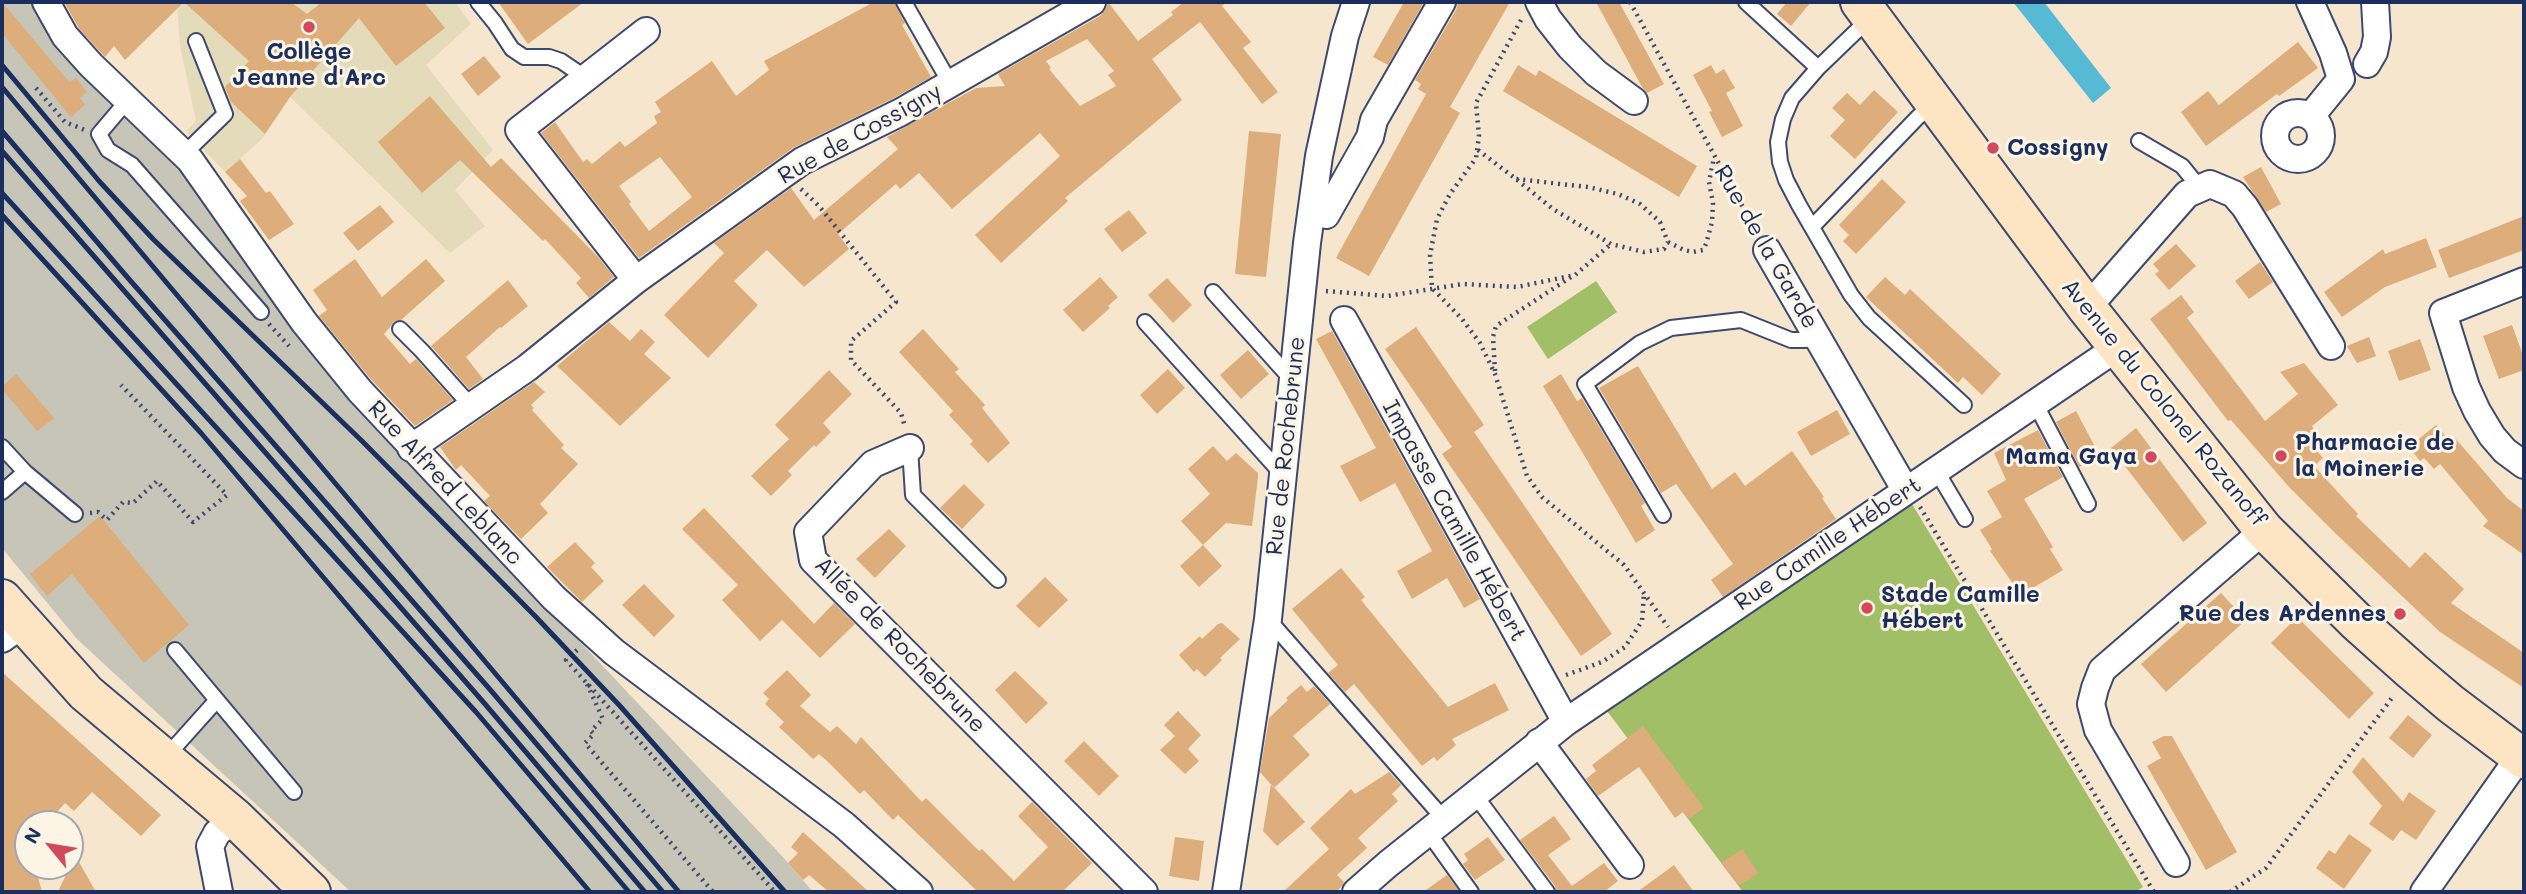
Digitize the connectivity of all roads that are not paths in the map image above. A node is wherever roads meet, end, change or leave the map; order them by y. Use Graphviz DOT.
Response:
graph roads {
  1 [pos="47,2"];
  2 [pos="478,2"];
  3 [pos="904,2"];
  4 [pos="1092,2"];
  5 [pos="1356,2"];
  6 [pos="1442,2"];
  7 [pos="1539,2"];
  8 [pos="1745,2"];
  9 [pos="2310,2"];
  10 [pos="2375,2"];
  11 [pos="1866,9"];
  12 [pos="646,31"];
  13 [pos="196,41"];
  14 [pos="2367,64"];
  15 [pos="1818,68"];
  16 [pos="586,78"];
  17 [pos="950,83"];
  18 [pos="127,101"];
  19 [pos="1634,101"];
  20 [pos="1935,103"];
  21 [pos="2311,116"];
  22 [pos="2139,141"];
  23 [pos="184,154"];
  24 [pos="2199,187"];
  25 [pos="1326,215"];
  26 [pos="1812,227"];
  27 [pos="1767,250"];
  28 [pos="636,280"];
  29 [pos="2524,281"];
  30 [pos="1213,292"];
  31 [pos="2087,308"];
  32 [pos="261,312"];
  33 [pos="1344,320"];
  34 [pos="1145,322"];
  35 [pos="400,330"];
  36 [pos="1815,335"];
  37 [pos="2331,346"];
  38 [pos="2118,347"];
  39 [pos="1294,382"];
  40 [pos="2035,403"];
  41 [pos="1964,405"];
  42 [pos="472,407"];
  43 [pos="2,447"];
  44 [pos="411,448"];
  45 [pos="910,448"];
  46 [pos="2524,465"];
  47 [pos="1936,470"];
  48 [pos="25,472"];
  49 [pos="1283,475"];
  50 [pos="1907,490"];
  51 [pos="2,492"];
  52 [pos="2088,504"];
  53 [pos="75,514"];
  54 [pos="1662,515"];
  55 [pos="1965,519"];
  56 [pos="2264,530"];
  57 [pos="998,580"];
  58 [pos="1268,618"];
  59 [pos="9,620"];
  60 [pos="175,650"];
  61 [pos="216,701"];
  62 [pos="1566,722"];
  63 [pos="1539,742"];
  64 [pos="2522,758"];
  65 [pos="164,759"];
  66 [pos="293,792"];
  67 [pos="1475,795"];
  68 [pos="235,818"];
  69 [pos="1436,825"];
  70 [pos="2176,863"];
  71 [pos="1630,865"];
  72 [pos="219,892"];
  73 [pos="311,892"];
  74 [pos="919,892"];
  75 [pos="1144,892"];
  76 [pos="1226,892"];
  77 [pos="1356,892"];
  78 [pos="1471,892"];
  79 [pos="1547,892"];
  80 [pos="2424,892"];
  1 -- 18 [label="street, Rue Alfred Leblanc"];
  2 -- 16 [label="lane"];
  3 -- 17 [label="lane"];
  4 -- 17 [label="street, Rue de Cossigny"];
  5 -- 39 [label="street, Rue de Rochebrune"];
  6 -- 25 [label="street"];
  7 -- 19 [label="street"];
  8 -- 15 [label="lane"];
  9 -- 21 [label="street"];
  10 -- 14 [label="street"];
  11 -- 15 [label="lane"];
  11 -- 20 [label="street, Avenue du Colonel Rozanoff"];
  12 -- 16 [label="street"];
  13 -- 23 [label="lane"];
  15 -- 26 [label="lane"];
  16 -- 28 [label="street"];
  17 -- 28 [label="street, Rue de Cossigny"];
  18 -- 23 [label="street, Rue Alfred Leblanc"];
  18 -- 32 [label="lane"];
  20 -- 26 [label="lane"];
  20 -- 31 [label="street, Avenue du Colonel Rozanoff"];
  22 -- 24 [label="lane"];
  23 -- 44 [label="street, Rue Alfred Leblanc"];
  24 -- 31 [label="street"];
  24 -- 37 [label="street"];
  26 -- 41 [label="lane"];
  27 -- 36 [label="street, Rue de la Garde"];
  28 -- 42 [label="street, Rue de Cossigny"];
  29 -- 46 [label="street"];
  30 -- 39 [label="lane"];
  31 -- 38 [label="street, Avenue du Colonel Rozanoff"];
  33 -- 62 [label="street, Impasse Camille Hébert"];
  34 -- 49 [label="lane"];
  35 -- 42 [label="lane"];
  36 -- 50 [label="street, Rue de la Garde"];
  36 -- 54 [label="lane"];
  38 -- 40 [label="street, Rue Camille Hébert"];
  38 -- 56 [label="street, Avenue du Colonel Rozanoff"];
  39 -- 49 [label="street, Rue de Rochebrune"];
  40 -- 47 [label="street, Rue Camille Hébert"];
  40 -- 52 [label="lane"];
  42 -- 44 [label="street, Rue de Cossigny"];
  43 -- 48 [label="lane"];
  44 -- 74 [label="street, Rue Alfred Leblanc"];
  45 -- 57 [label="lane"];
  45 -- 75 [label="street, Allée de Rochebrune"];
  47 -- 50 [label="street, Rue Camille Hébert"];
  47 -- 55 [label="lane"];
  48 -- 51 [label="lane"];
  48 -- 53 [label="lane"];
  49 -- 58 [label="street, Rue de Rochebrune"];
  50 -- 62 [label="street, Rue Camille Hébert"];
  56 -- 64 [label="street, Avenue du Colonel Rozanoff"];
  56 -- 70 [label="street"];
  58 -- 69 [label="lane"];
  58 -- 76 [label="street, Rue de Rochebrune"];
  59 -- 65 [label="street"];
  60 -- 61 [label="lane"];
  61 -- 65 [label="lane"];
  61 -- 66 [label="lane"];
  62 -- 63 [label="street, Rue Camille Hébert"];
  63 -- 67 [label="street, Rue Camille Hébert"];
  63 -- 71 [label="street"];
  64 -- 80 [label="street"];
  65 -- 68 [label="street"];
  67 -- 69 [label="street, Rue Camille Hébert"];
  67 -- 79 [label="lane"];
  68 -- 72 [label="street"];
  68 -- 73 [label="street"];
  69 -- 77 [label="street, Rue Camille Hébert"];
  69 -- 78 [label="lane"];
}
